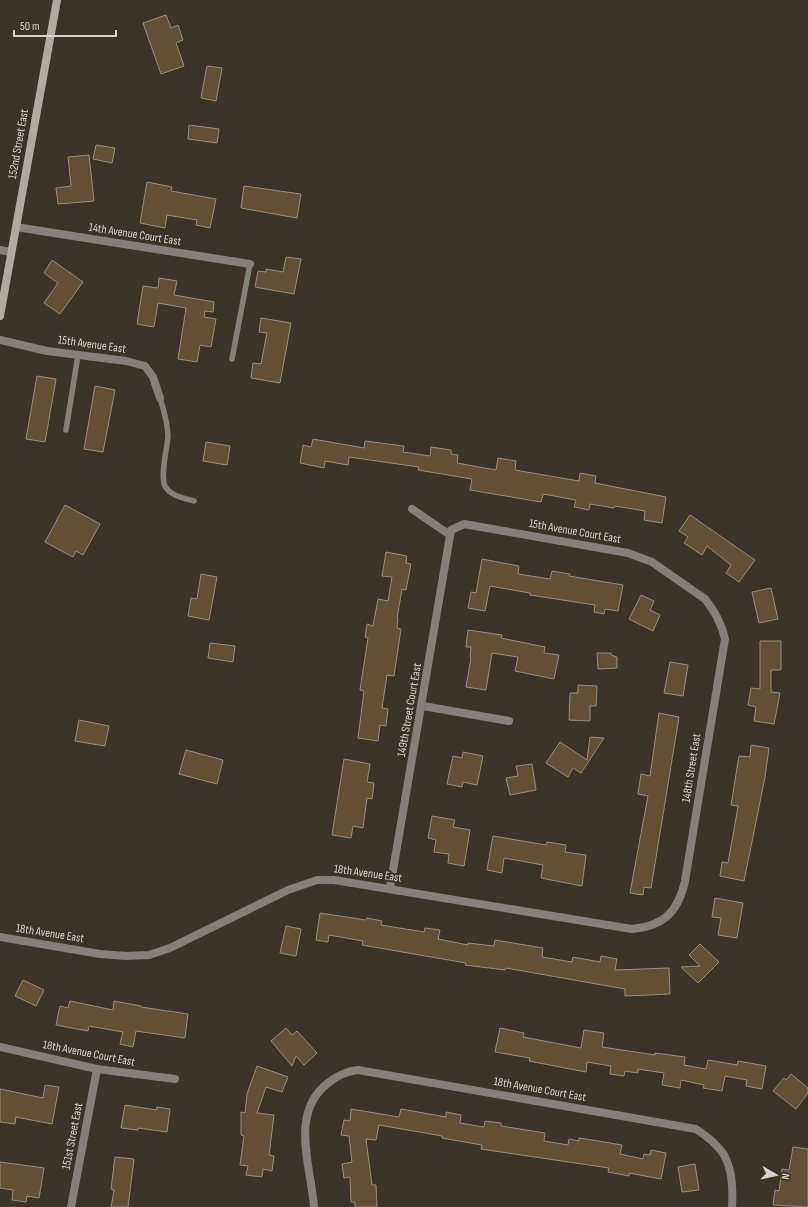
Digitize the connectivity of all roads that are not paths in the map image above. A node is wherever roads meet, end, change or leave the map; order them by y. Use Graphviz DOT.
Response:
graph roads {
  1 [pos="57,0"];
  2 [pos="16,227"];
  3 [pos="0,250"];
  4 [pos="10,252"];
  5 [pos="250,264"];
  6 [pos="0,316"];
  7 [pos="0,340"];
  8 [pos="78,355"];
  9 [pos="232,359"];
  10 [pos="160,398"];
  11 [pos="66,430"];
  12 [pos="194,501"];
  13 [pos="412,509"];
  14 [pos="450,535"];
  15 [pos="720,624"];
  16 [pos="423,706"];
  17 [pos="509,721"];
  18 [pos="390,888"];
  19 [pos="671,914"];
  20 [pos="0,937"];
  21 [pos="0,1047"];
  22 [pos="97,1069"];
  23 [pos="175,1079"];
  24 [pos="71,1207"];
  25 [pos="314,1207"];
  26 [pos="732,1207"];
  1 -- 2 [label="main road, 152nd Street East"];
  2 -- 4 [label="main road, 152nd Street East"];
  2 -- 5 [label="street, 14th Avenue Court East"];
  3 -- 4 [label="street"];
  4 -- 6 [label="main road, 152nd Street East"];
  5 -- 9 [label="lane"];
  7 -- 8 [label="street, 15th Avenue East"];
  8 -- 10 [label="street, 15th Avenue East"];
  8 -- 11 [label="lane"];
  10 -- 12 [label="lane"];
  13 -- 14 [label="street"];
  14 -- 15 [label="street, 15th Avenue Court East"];
  14 -- 16 [label="street, 149th Street Court East"];
  15 -- 19 [label="street, 148th Street East"];
  16 -- 17 [label="street"];
  16 -- 18 [label="street, 149th Street Court East"];
  18 -- 19 [label="street, 18th Avenue East"];
  18 -- 20 [label="street, 18th Avenue East"];
  21 -- 22 [label="street, 18th Avenue Court East"];
  22 -- 23 [label="street, 18th Avenue Court East"];
  22 -- 24 [label="street, 151st Street East"];
  25 -- 26 [label="street, 18th Avenue Court East"];
}
